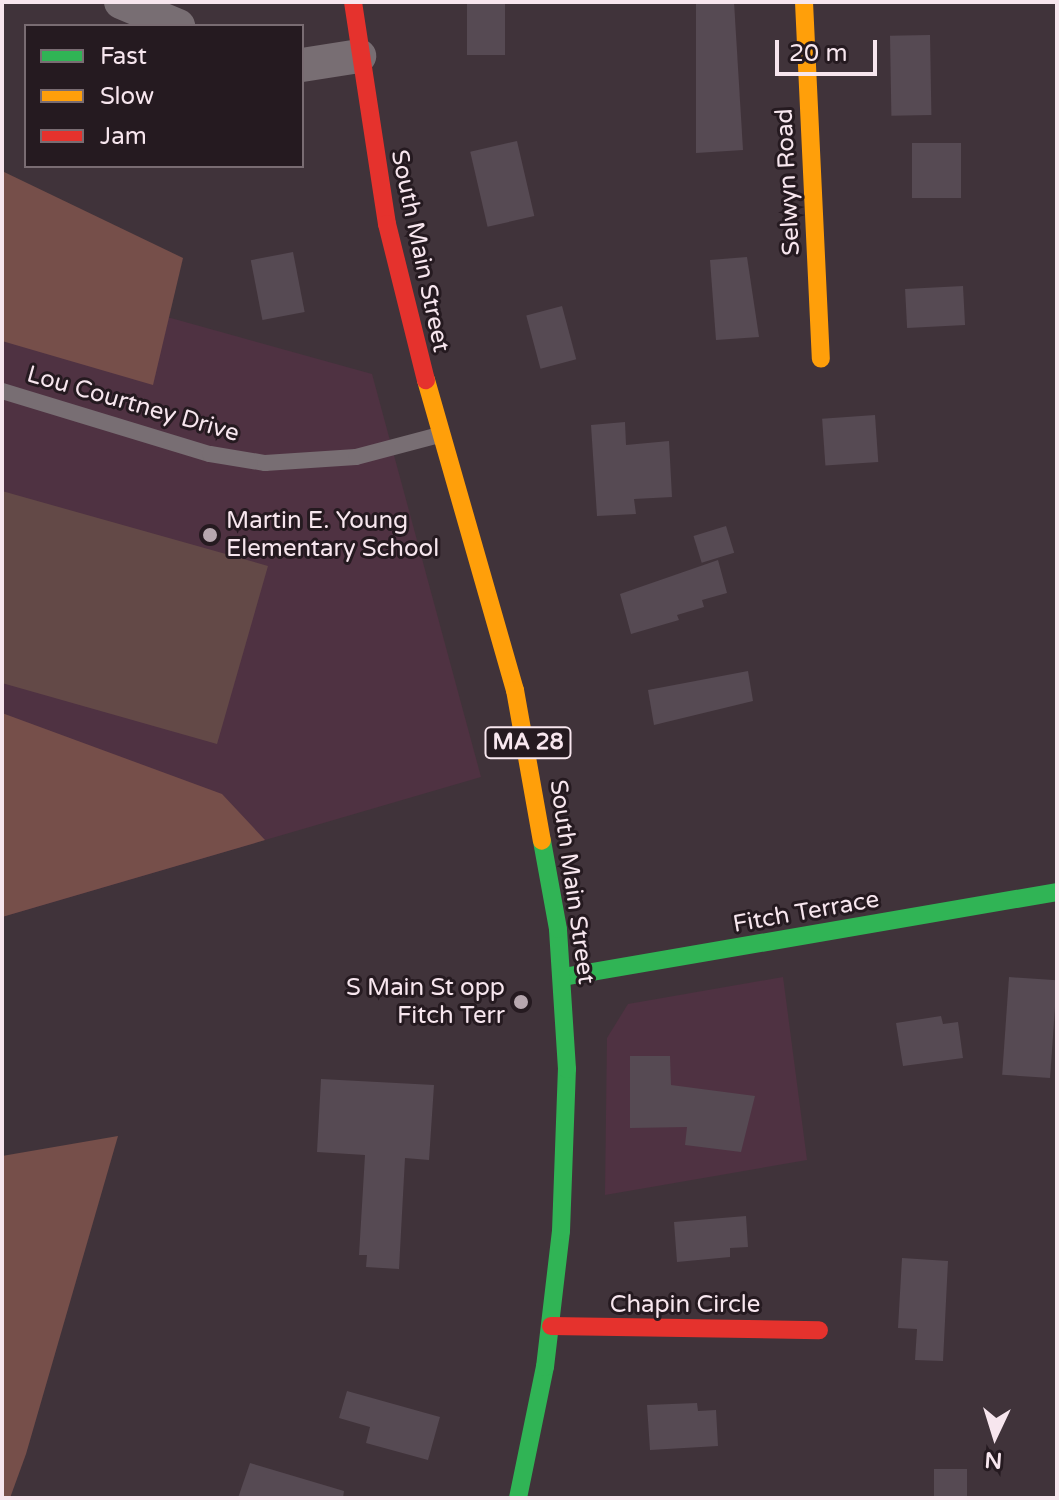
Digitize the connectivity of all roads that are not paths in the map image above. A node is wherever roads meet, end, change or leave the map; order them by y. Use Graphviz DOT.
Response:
graph roads {
  1 [pos="121,2"];
  2 [pos="353,2"];
  3 [pos="804,2"];
  4 [pos="173,24"];
  5 [pos="359,56"];
  6 [pos="304,65"];
  7 [pos="821,359"];
  8 [pos="2,391"];
  9 [pos="440,435"];
  10 [pos="1057,892"];
  11 [pos="563,977"];
  12 [pos="551,1326"];
  13 [pos="819,1330"];
  14 [pos="518,1498"];
  1 -- 4 [label="street"];
  2 -- 5 [label="main road, South Main Street / MA 28"];
  3 -- 7 [label="main road, Selwyn Road"];
  5 -- 6 [label="street"];
  5 -- 9 [label="main road, South Main Street / MA 28"];
  8 -- 9 [label="lane, Lou Courtney Drive"];
  9 -- 11 [label="main road, South Main Street / MA 28"];
  10 -- 11 [label="main road, Fitch Terrace"];
  11 -- 12 [label="main road, South Main Street / MA 28"];
  12 -- 13 [label="main road, Chapin Circle"];
  12 -- 14 [label="main road, South Main Street / MA 28"];
}
